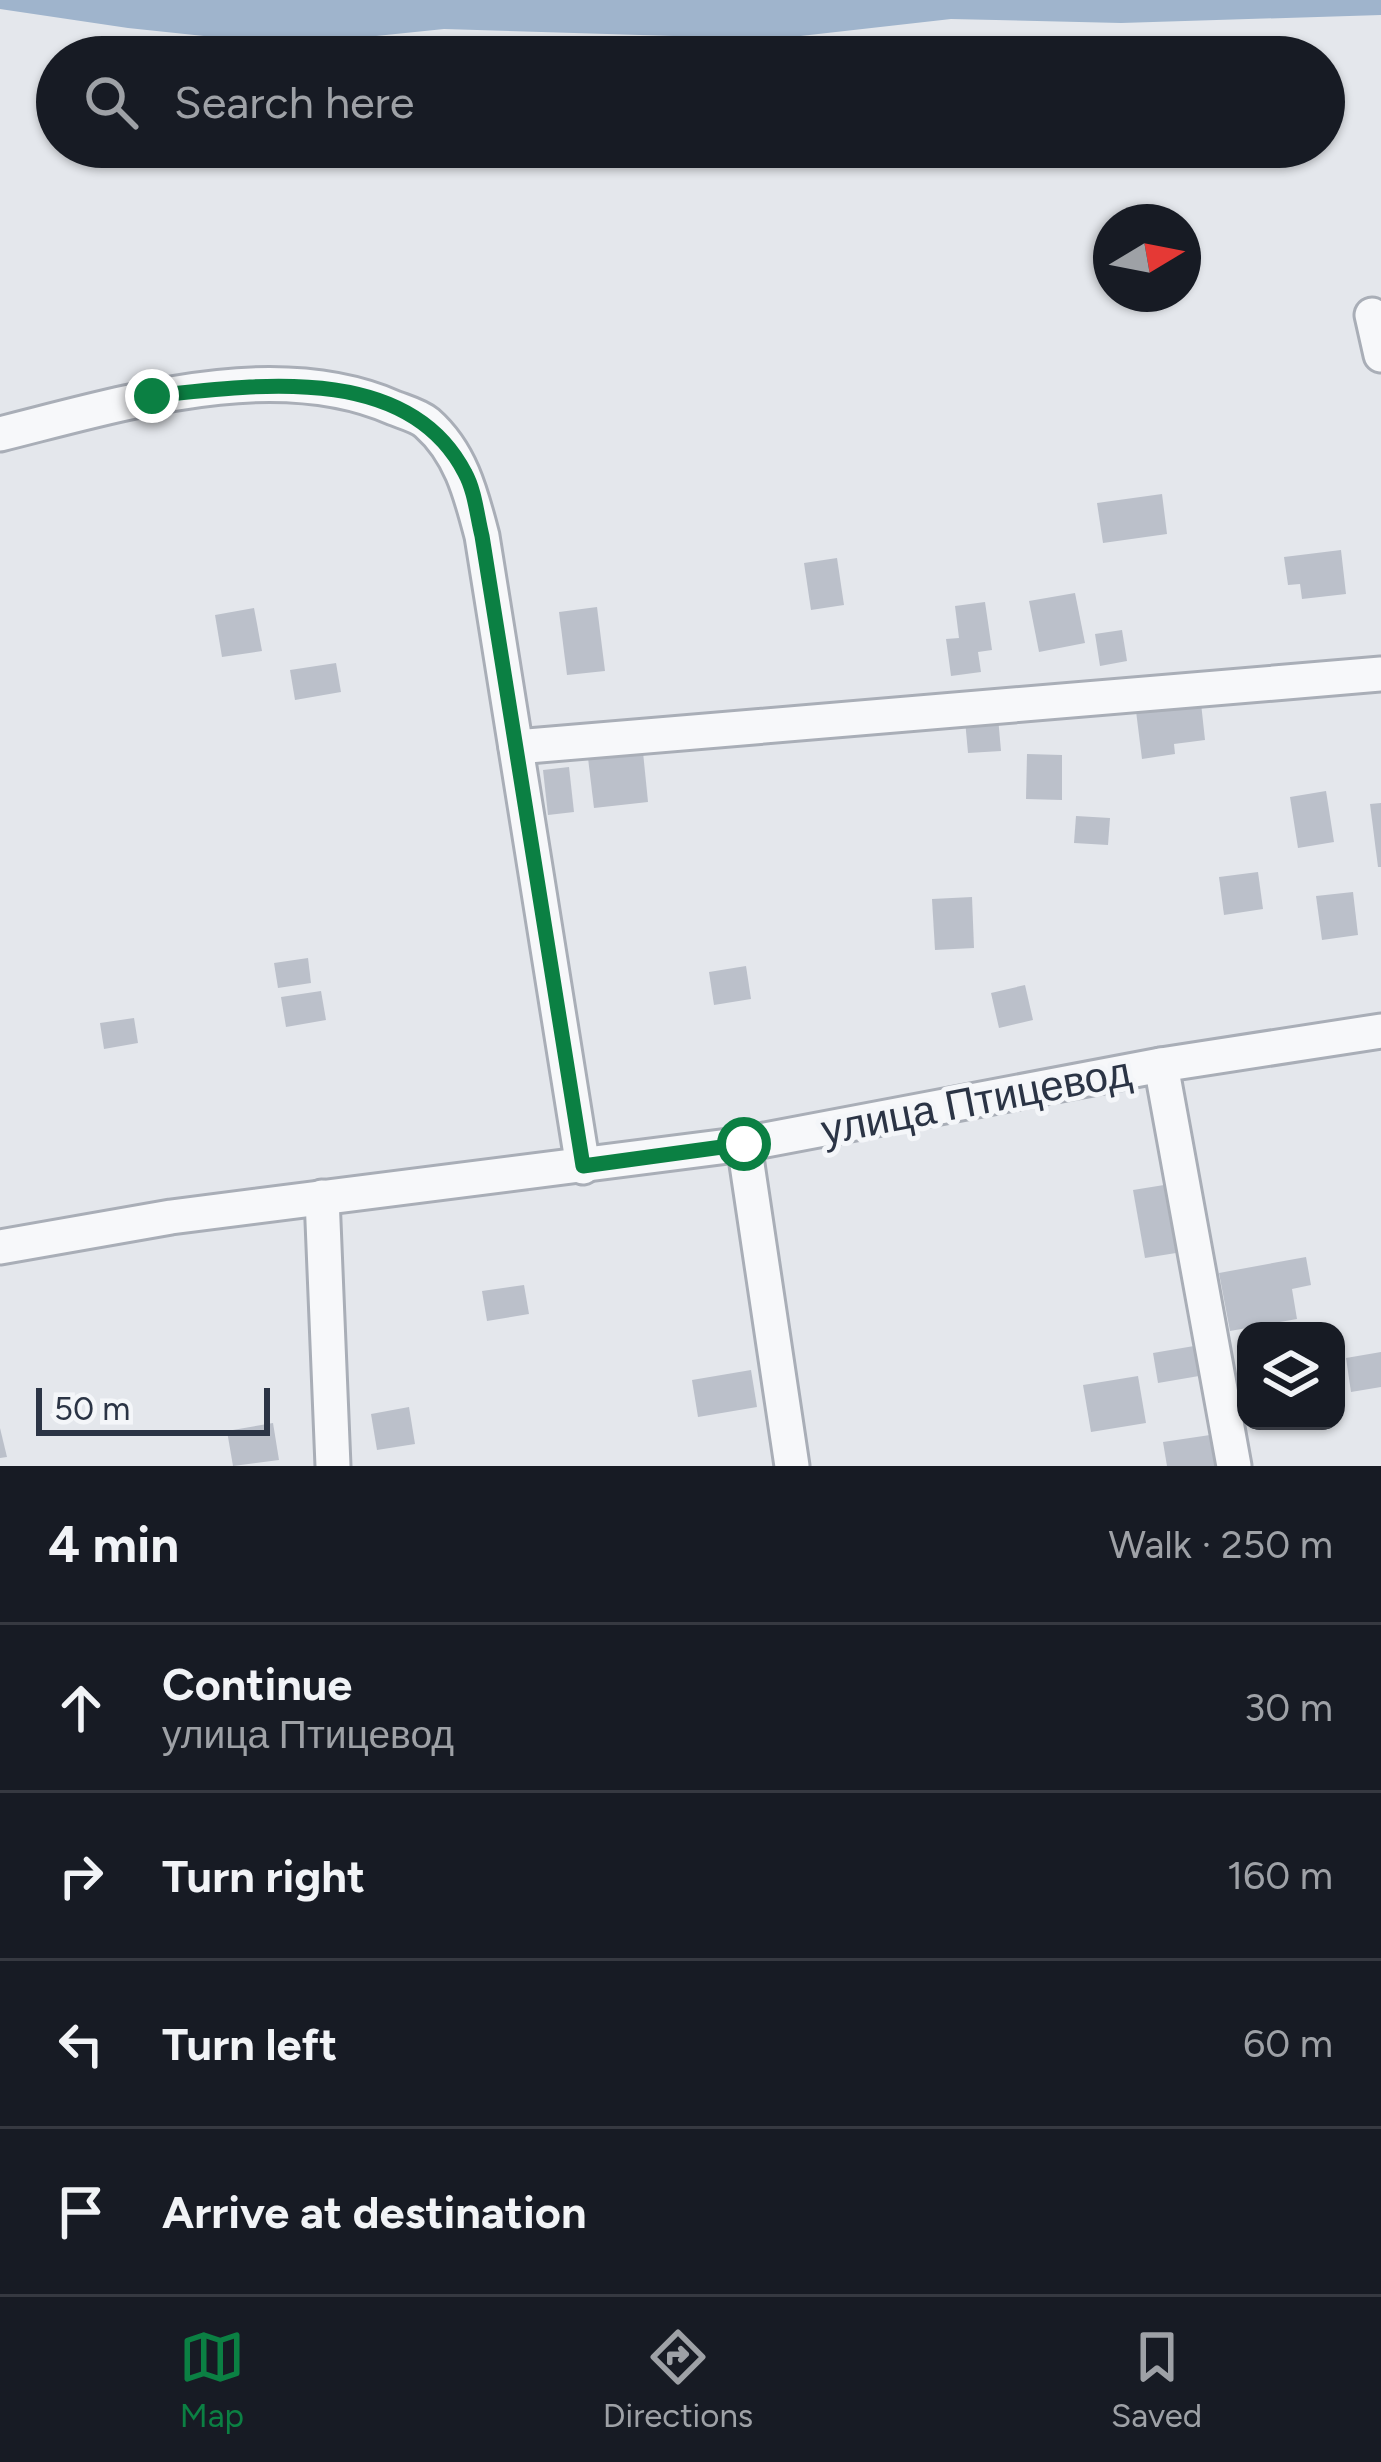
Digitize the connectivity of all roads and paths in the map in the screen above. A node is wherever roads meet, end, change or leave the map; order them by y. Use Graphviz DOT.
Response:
graph roads {
  1 [pos="1372,315"];
  2 [pos="1381,355"];
  3 [pos="0,434"];
  4 [pos="1381,674"];
  5 [pos="516,747"];
  6 [pos="1381,1031"];
  7 [pos="1161,1066"];
  8 [pos="744,1144"];
  9 [pos="583,1166"];
  10 [pos="322,1197"];
  11 [pos="0,1247"];
  12 [pos="333,1466"];
  13 [pos="791,1466"];
  14 [pos="1234,1466"];
  1 -- 2 [label="street"];
  3 -- 5 [label="street"];
  4 -- 5 [label="street"];
  5 -- 9 [label="street"];
  6 -- 7 [label="street, улица Птицевод"];
  7 -- 8 [label="street, улица Птицевод"];
  7 -- 14 [label="street"];
  8 -- 9 [label="street, улица Птицевод"];
  8 -- 13 [label="street"];
  9 -- 10 [label="street, улица Птицевод"];
  10 -- 11 [label="street, улица Птицевод"];
  10 -- 12 [label="street"];
}
